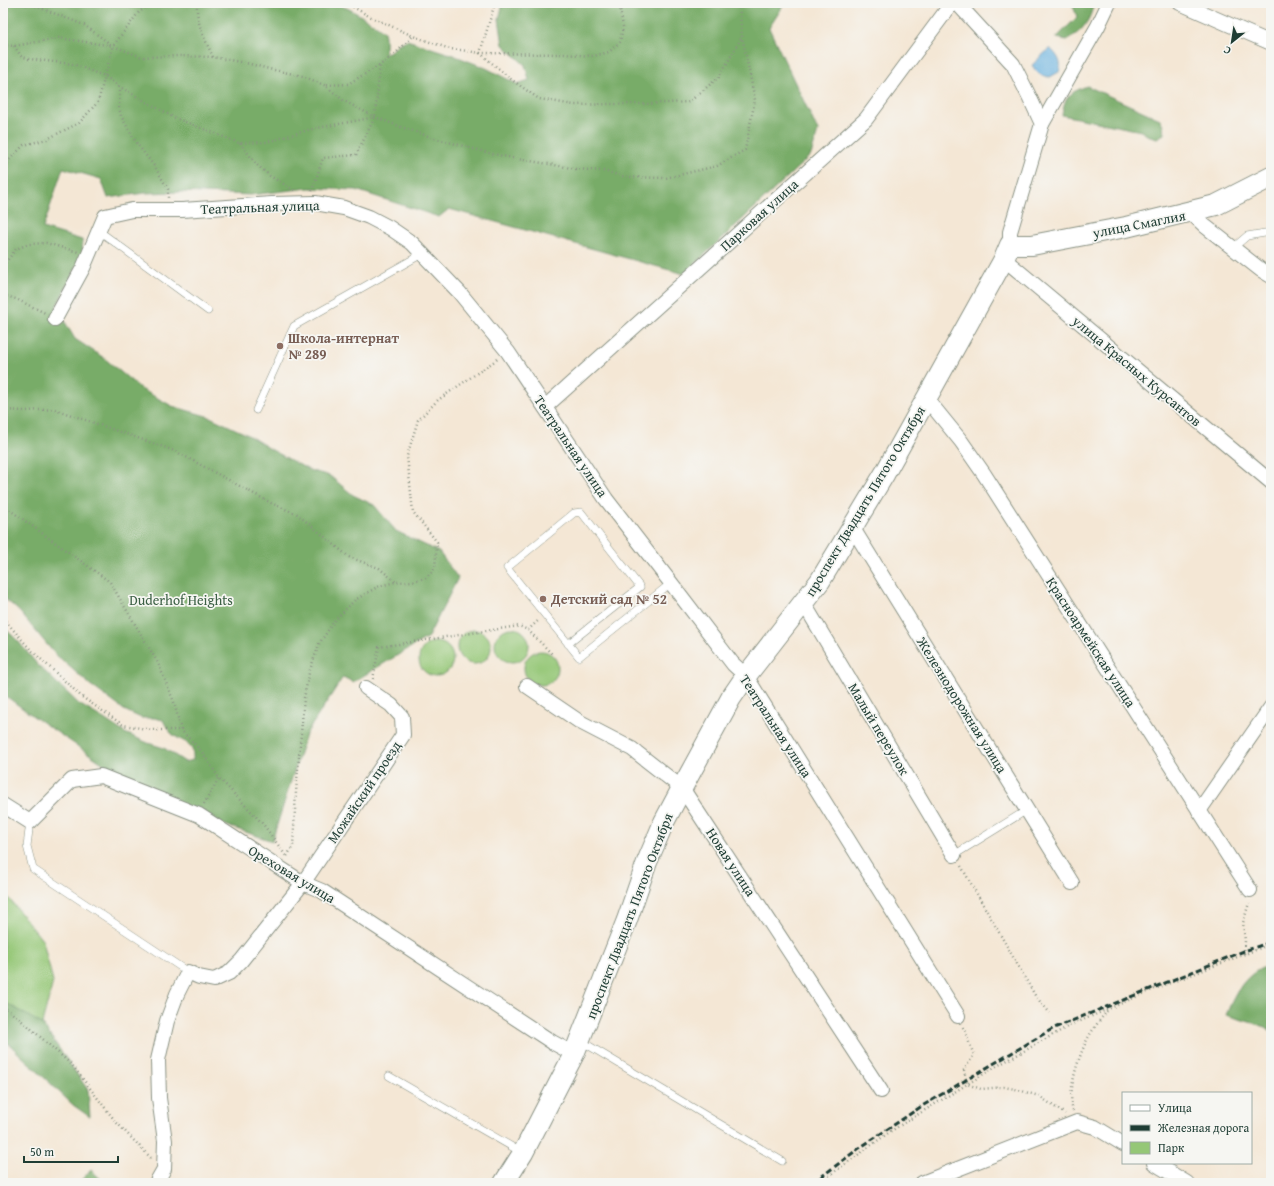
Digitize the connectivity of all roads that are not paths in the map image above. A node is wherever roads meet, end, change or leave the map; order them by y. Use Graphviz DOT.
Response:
graph roads {
  1 [pos="952,3"];
  2 [pos="957,3"];
  3 [pos="1109,3"];
  4 [pos="1180,3"];
  5 [pos="1271,43"];
  6 [pos="1042,124"];
  7 [pos="1271,177"];
  8 [pos="1189,211"];
  9 [pos="98,231"];
  10 [pos="1271,232"];
  11 [pos="1233,248"];
  12 [pos="1007,252"];
  13 [pos="422,254"];
  14 [pos="1271,276"];
  15 [pos="208,311"];
  16 [pos="55,319"];
  17 [pos="926,398"];
  18 [pos="545,407"];
  19 [pos="256,410"];
  20 [pos="1271,482"];
  21 [pos="852,527"];
  22 [pos="671,583"];
  23 [pos="803,602"];
  24 [pos="568,644"];
  25 [pos="746,676"];
  26 [pos="370,685"];
  27 [pos="528,686"];
  28 [pos="1271,707"];
  29 [pos="682,788"];
  30 [pos="3,805"];
  31 [pos="1027,810"];
  32 [pos="1199,810"];
  33 [pos="30,822"];
  34 [pos="954,855"];
  35 [pos="1072,882"];
  36 [pos="304,883"];
  37 [pos="1250,890"];
  38 [pos="188,972"];
  39 [pos="958,1016"];
  40 [pos="577,1047"];
  41 [pos="389,1076"];
  42 [pos="881,1091"];
  43 [pos="1122,1143"];
  44 [pos="523,1153"];
  45 [pos="782,1161"];
  46 [pos="1156,1164"];
  47 [pos="156,1183"];
  48 [pos="504,1183"];
  49 [pos="922,1183"];
  50 [pos="1187,1183"];
  1 -- 18 [label="street, Парковая улица"];
  2 -- 6 [label="street"];
  3 -- 6 [label="street, проспект Двадцать Пятого Октября"];
  4 -- 5 [label="street"];
  6 -- 12 [label="street, проспект Двадцать Пятого Октября"];
  7 -- 8 [label="street"];
  8 -- 11 [label="street, улица Смаглия"];
  8 -- 12 [label="street, улица Смаглия"];
  9 -- 13 [label="street, Театральная улица"];
  9 -- 15 [label="lane"];
  9 -- 16 [label="street, Театральная улица"];
  10 -- 11 [label="lane"];
  11 -- 14 [label="street, улица Смаглия"];
  12 -- 17 [label="street, проспект Двадцать Пятого Октября"];
  12 -- 20 [label="street, улица Красных Курсантов"];
  13 -- 18 [label="street, Театральная улица"];
  13 -- 19 [label="lane"];
  17 -- 21 [label="street, проспект Двадцать Пятого Октября"];
  17 -- 32 [label="street, Красноармейская улица"];
  18 -- 22 [label="street, Театральная улица"];
  21 -- 23 [label="street, проспект Двадцать Пятого Октября"];
  21 -- 31 [label="street, Железнодорожная улица"];
  22 -- 24 [label="lane"];
  22 -- 25 [label="street, Театральная улица"];
  23 -- 25 [label="street, проспект Двадцать Пятого Октября"];
  23 -- 34 [label="street, Малый переулок"];
  24 -- 24 [label="lane"];
  25 -- 29 [label="street, проспект Двадцать Пятого Октября"];
  25 -- 39 [label="street, Театральная улица"];
  26 -- 36 [label="street, Можайский проезд"];
  27 -- 29 [label="street, Новая улица"];
  28 -- 32 [label="street"];
  29 -- 40 [label="street, проспект Двадцать Пятого Октября"];
  29 -- 42 [label="street, Новая улица"];
  30 -- 33 [label="street"];
  31 -- 34 [label="lane"];
  31 -- 35 [label="street, Железнодорожная улица"];
  32 -- 37 [label="street, Красноармейская улица"];
  33 -- 36 [label="street, Ореховая улица"];
  33 -- 38 [label="lane"];
  36 -- 38 [label="street"];
  36 -- 40 [label="street, Ореховая улица"];
  38 -- 47 [label="street"];
  40 -- 44 [label="street, проспект Двадцать Пятого Октября"];
  40 -- 45 [label="lane"];
  41 -- 44 [label="lane"];
  43 -- 49 [label="street"];
  44 -- 48 [label="street, проспект Двадцать Пятого Октября"];
  46 -- 50 [label="street"];
}
